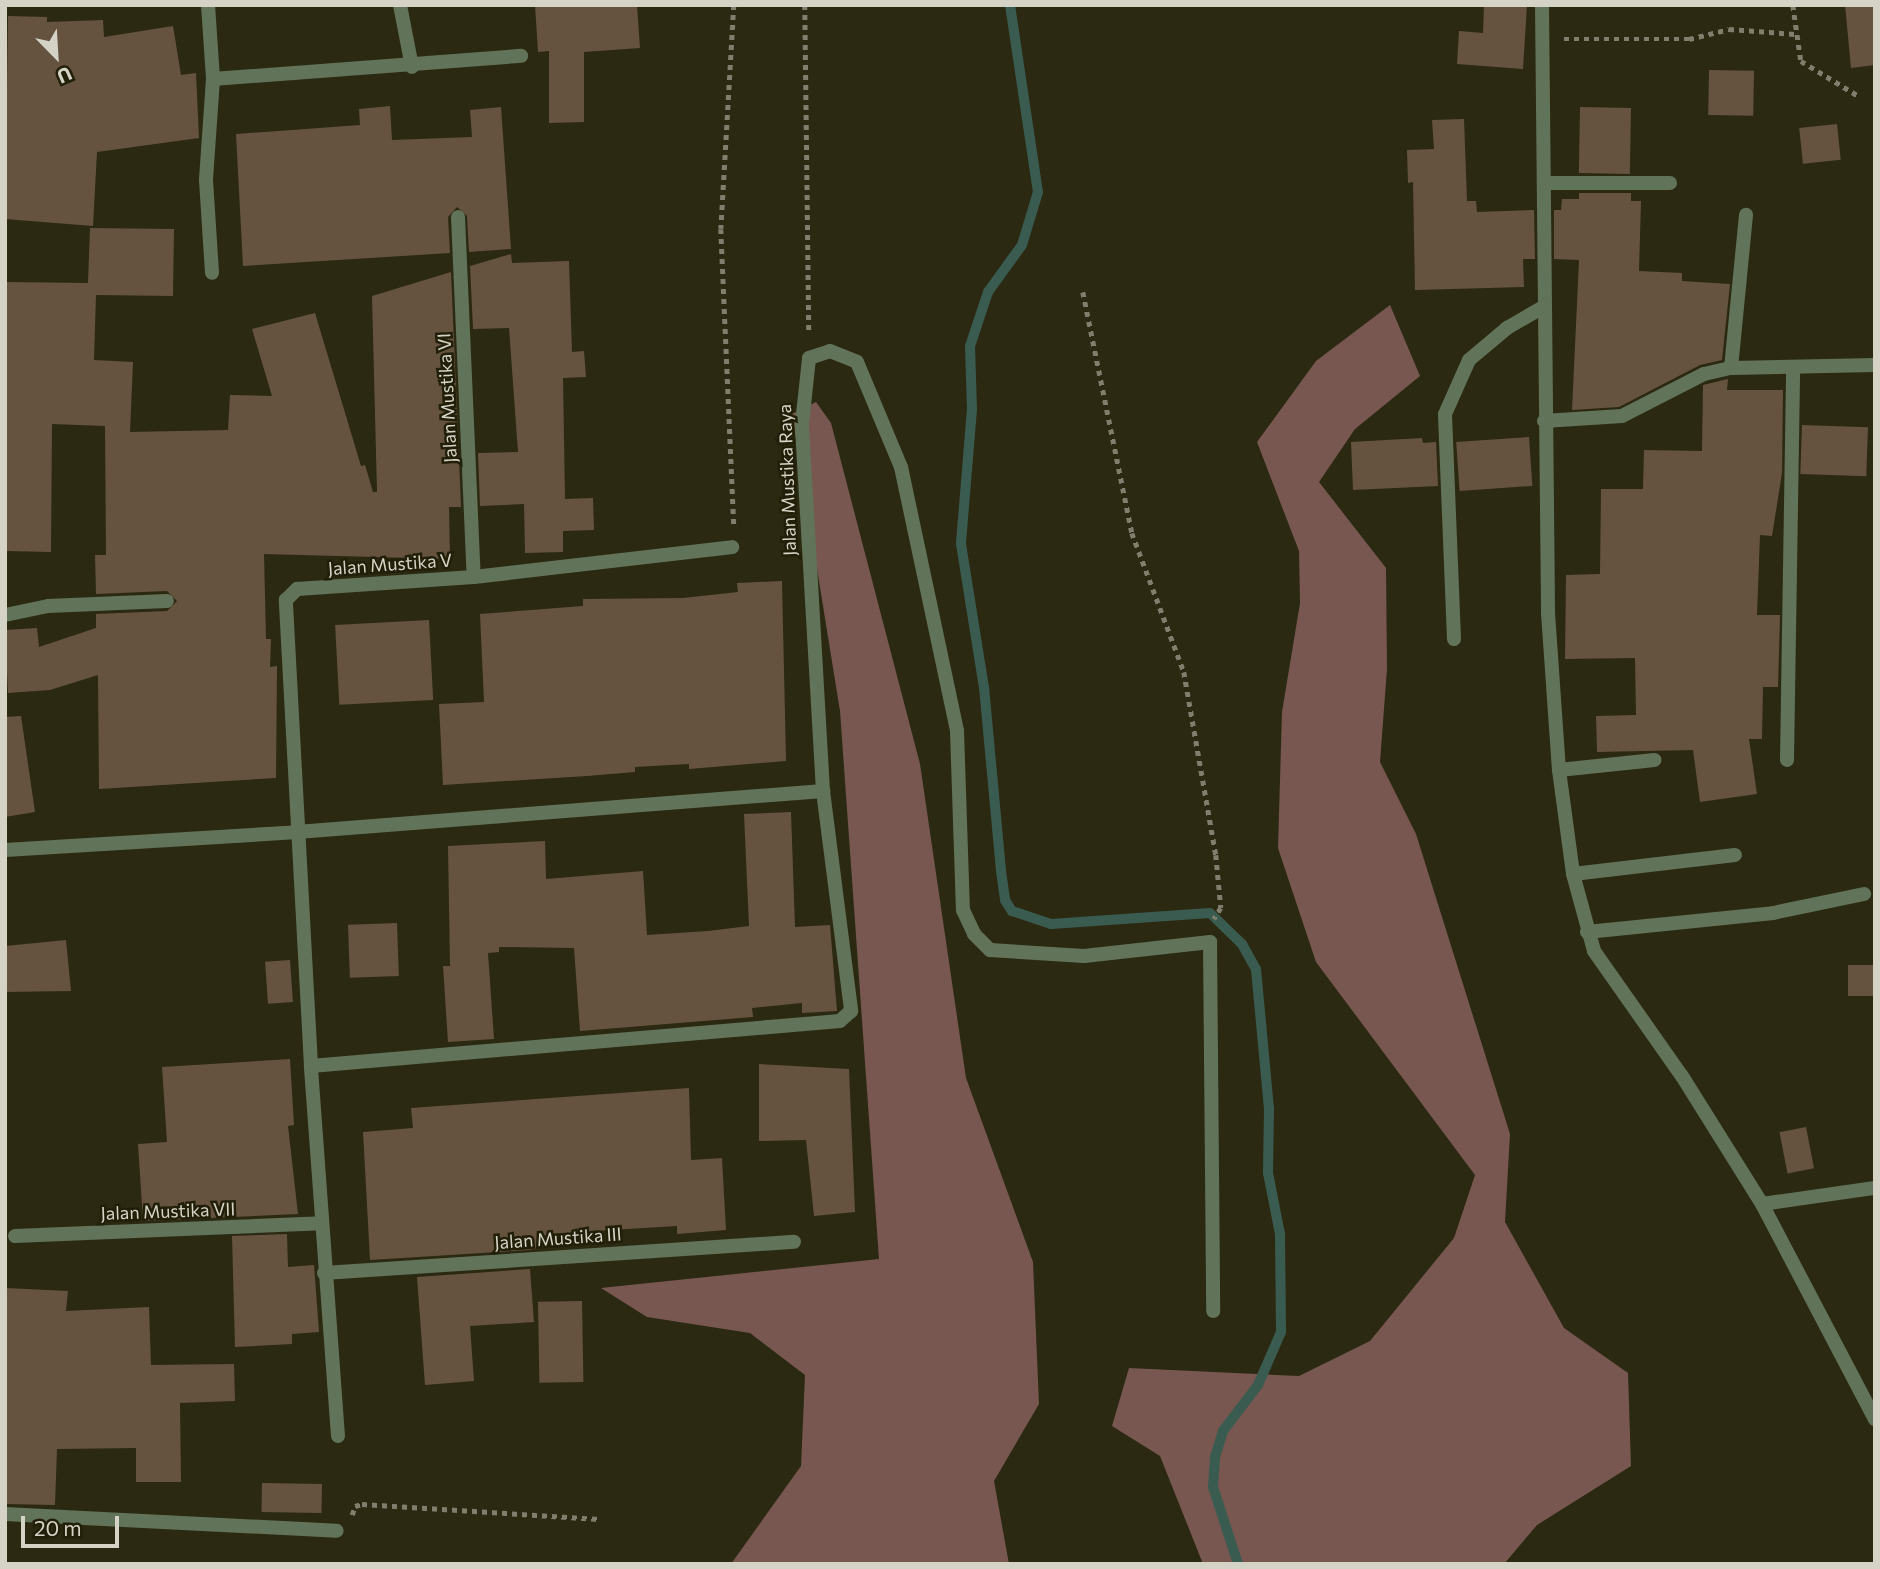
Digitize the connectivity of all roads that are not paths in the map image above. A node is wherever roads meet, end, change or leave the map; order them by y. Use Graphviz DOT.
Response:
graph roads {
  1 [pos="208,5"];
  2 [pos="400,5"];
  3 [pos="1542,5"];
  4 [pos="521,57"];
  5 [pos="412,67"];
  6 [pos="213,79"];
  7 [pos="1545,183"];
  8 [pos="1670,183"];
  9 [pos="1746,215"];
  10 [pos="458,217"];
  11 [pos="212,272"];
  12 [pos="1545,306"];
  13 [pos="1875,365"];
  14 [pos="1731,368"];
  15 [pos="1793,368"];
  16 [pos="1545,421"];
  17 [pos="732,547"];
  18 [pos="474,577"];
  19 [pos="167,601"];
  20 [pos="5,615"];
  21 [pos="1454,639"];
  22 [pos="1654,760"];
  23 [pos="1787,760"];
  24 [pos="1559,770"];
  25 [pos="823,790"];
  26 [pos="297,832"];
  27 [pos="5,850"];
  28 [pos="1735,855"];
  29 [pos="1573,874"];
  30 [pos="1864,894"];
  31 [pos="1587,932"];
  32 [pos="311,1066"];
  33 [pos="1875,1188"];
  34 [pos="1762,1204"];
  35 [pos="322,1223"];
  36 [pos="15,1236"];
  37 [pos="794,1242"];
  38 [pos="324,1273"];
  39 [pos="1213,1311"];
  40 [pos="1873,1412"];
  41 [pos="338,1436"];
  42 [pos="5,1514"];
  43 [pos="337,1531"];
  1 -- 6 [label="street"];
  2 -- 5 [label="street"];
  3 -- 7 [label="street"];
  4 -- 5 [label="street"];
  5 -- 6 [label="street"];
  6 -- 11 [label="street"];
  7 -- 8 [label="street"];
  7 -- 12 [label="street"];
  9 -- 14 [label="street"];
  10 -- 18 [label="street, Jalan Mustika VI"];
  12 -- 16 [label="street"];
  12 -- 21 [label="street"];
  13 -- 15 [label="street"];
  14 -- 15 [label="street"];
  14 -- 16 [label="street"];
  15 -- 23 [label="street"];
  16 -- 24 [label="street"];
  17 -- 18 [label="street, Jalan Mustika V"];
  18 -- 26 [label="street, Jalan Mustika V"];
  19 -- 20 [label="street"];
  22 -- 24 [label="street"];
  24 -- 29 [label="street"];
  25 -- 26 [label="street"];
  25 -- 32 [label="street, Jalan Mustika Raya"];
  25 -- 39 [label="street, Jalan Mustika Raya"];
  26 -- 27 [label="street"];
  26 -- 32 [label="street"];
  28 -- 29 [label="street"];
  29 -- 31 [label="street"];
  30 -- 31 [label="street"];
  31 -- 34 [label="street"];
  32 -- 35 [label="street"];
  33 -- 34 [label="street"];
  34 -- 40 [label="street"];
  35 -- 36 [label="street, Jalan Mustika VII"];
  35 -- 38 [label="street"];
  37 -- 38 [label="street, Jalan Mustika III"];
  38 -- 41 [label="street"];
  42 -- 43 [label="street"];
}
